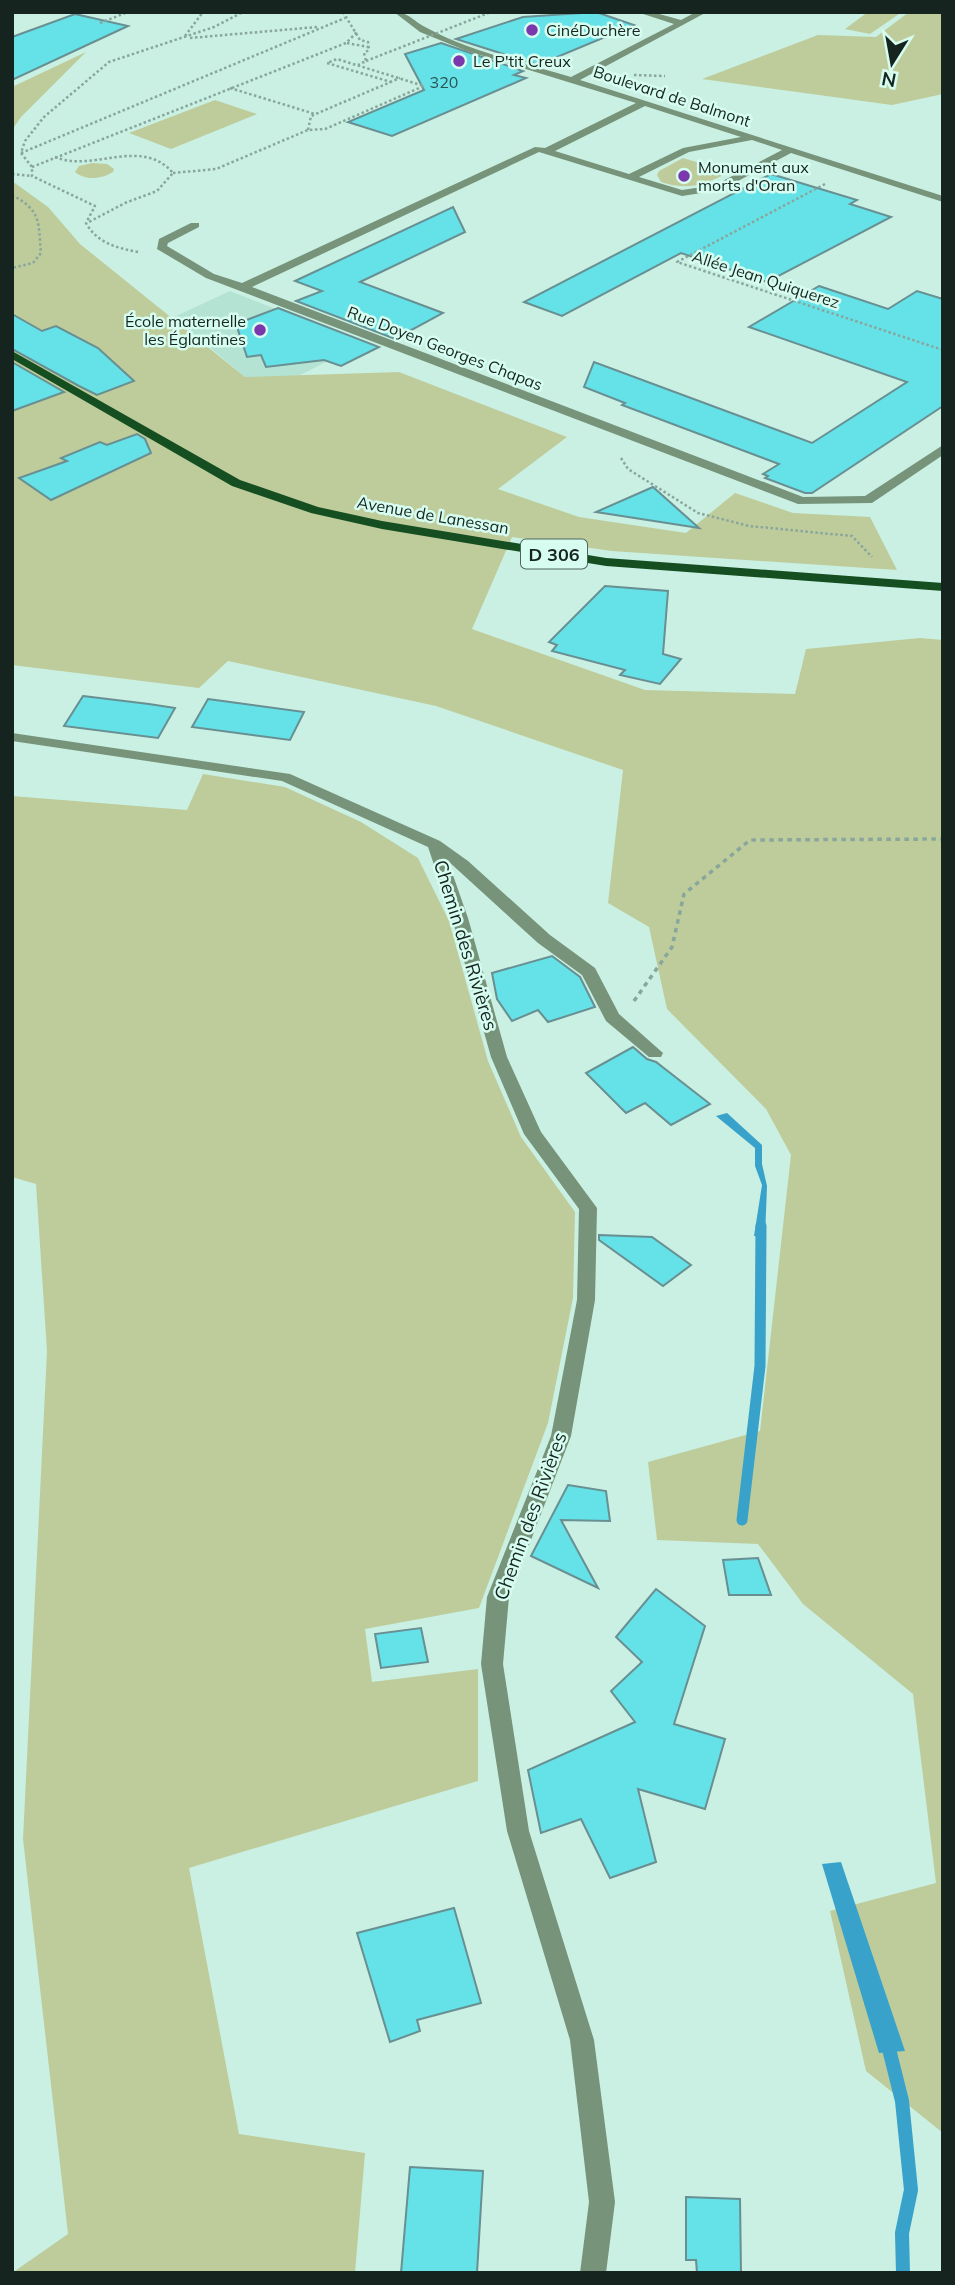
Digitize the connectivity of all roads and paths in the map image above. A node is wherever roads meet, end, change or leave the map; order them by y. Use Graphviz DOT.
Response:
graph roads {
  1 [pos="128,12"];
  2 [pos="203,12"];
  3 [pos="243,12"];
  4 [pos="343,12"];
  5 [pos="398,12"];
  6 [pos="491,12"];
  7 [pos="641,12"];
  8 [pos="703,12"];
  9 [pos="345,18"];
  10 [pos="100,23"];
  11 [pos="682,23"];
  12 [pos="323,27"];
  13 [pos="357,32"];
  14 [pos="183,38"];
  15 [pos="346,43"];
  16 [pos="368,47"];
  17 [pos="366,61"];
  18 [pos="357,65"];
  19 [pos="631,75"];
  20 [pos="665,76"];
  21 [pos="400,78"];
  22 [pos="571,80"];
  23 [pos="391,82"];
  24 [pos="230,88"];
  25 [pos="643,103"];
  26 [pos="316,115"];
  27 [pos="308,130"];
  28 [pos="749,138"];
  29 [pos="789,150"];
  30 [pos="545,152"];
  31 [pos="22,153"];
  32 [pos="54,157"];
  33 [pos="32,167"];
  34 [pos="173,173"];
  35 [pos="12,174"];
  36 [pos="32,176"];
  37 [pos="630,177"];
  38 [pos="828,182"];
  39 [pos="12,195"];
  40 [pos="943,199"];
  41 [pos="86,223"];
  42 [pos="195,225"];
  43 [pos="179,260"];
  44 [pos="12,268"];
  45 [pos="243,287"];
  46 [pos="943,350"];
  47 [pos="12,355"];
  48 [pos="600,424"];
  49 [pos="943,449"];
  50 [pos="897,584"];
  51 [pos="943,587"];
  52 [pos="12,737"];
  53 [pos="943,839"];
  54 [pos="435,844"];
  55 [pos="612,1017"];
  56 [pos="655,1053"];
  57 [pos="593,2273"];
  1 -- 10 [label="path"];
  2 -- 14 [label="path"];
  3 -- 14 [label="path"];
  4 -- 9 [label="path"];
  5 -- 22 [label="street, Boulevard de Balmont"];
  6 -- 17 [label="path, bridge"];
  7 -- 11 [label="street"];
  8 -- 11 [label="street"];
  9 -- 12 [label="path"];
  9 -- 13 [label="path"];
  11 -- 22 [label="street"];
  12 -- 14 [label="path"];
  12 -- 31 [label="path"];
  13 -- 15 [label="path"];
  13 -- 16 [label="path"];
  14 -- 31 [label="path"];
  15 -- 16 [label="path"];
  15 -- 24 [label="path"];
  16 -- 17 [label="path"];
  17 -- 18 [label="path"];
  18 -- 21 [label="path"];
  18 -- 23 [label="path"];
  19 -- 20 [label="path"];
  21 -- 23 [label="path"];
  21 -- 27 [label="path"];
  22 -- 25 [label="street, Boulevard de Balmont"];
  23 -- 26 [label="path"];
  24 -- 26 [label="path"];
  24 -- 32 [label="path"];
  25 -- 28 [label="street, Boulevard de Balmont"];
  25 -- 30 [label="street"];
  26 -- 27 [label="path"];
  27 -- 34 [label="path"];
  28 -- 29 [label="street, Boulevard de Balmont"];
  28 -- 37 [label="street"];
  29 -- 37 [label="street"];
  29 -- 40 [label="street, Boulevard de Balmont"];
  30 -- 37 [label="street"];
  30 -- 45 [label="street"];
  31 -- 33 [label="path"];
  32 -- 33 [label="path"];
  32 -- 34 [label="path"];
  33 -- 36 [label="path"];
  34 -- 41 [label="path"];
  35 -- 36 [label="path"];
  36 -- 41 [label="path"];
  38 -- 46 [label="path, Allée Jean Quiquerez"];
  39 -- 44 [label="path"];
  41 -- 43 [label="path"];
  42 -- 43 [label="street"];
  43 -- 45 [label="street, Rue Doyen Georges Chapas"];
  45 -- 48 [label="street, Rue Doyen Georges Chapas"];
  47 -- 50 [label="main road, Avenue de Lanessan / D 306"];
  48 -- 49 [label="street, Rue Doyen Georges Chapas"];
  48 -- 50 [label="path"];
  50 -- 51 [label="main road, Avenue de Lanessan / D 306"];
  52 -- 54 [label="street, Chemin des Rivières"];
  53 -- 55 [label="path"];
  54 -- 55 [label="street"];
  54 -- 57 [label="street, Chemin des Rivières"];
  55 -- 56 [label="street"];
}
